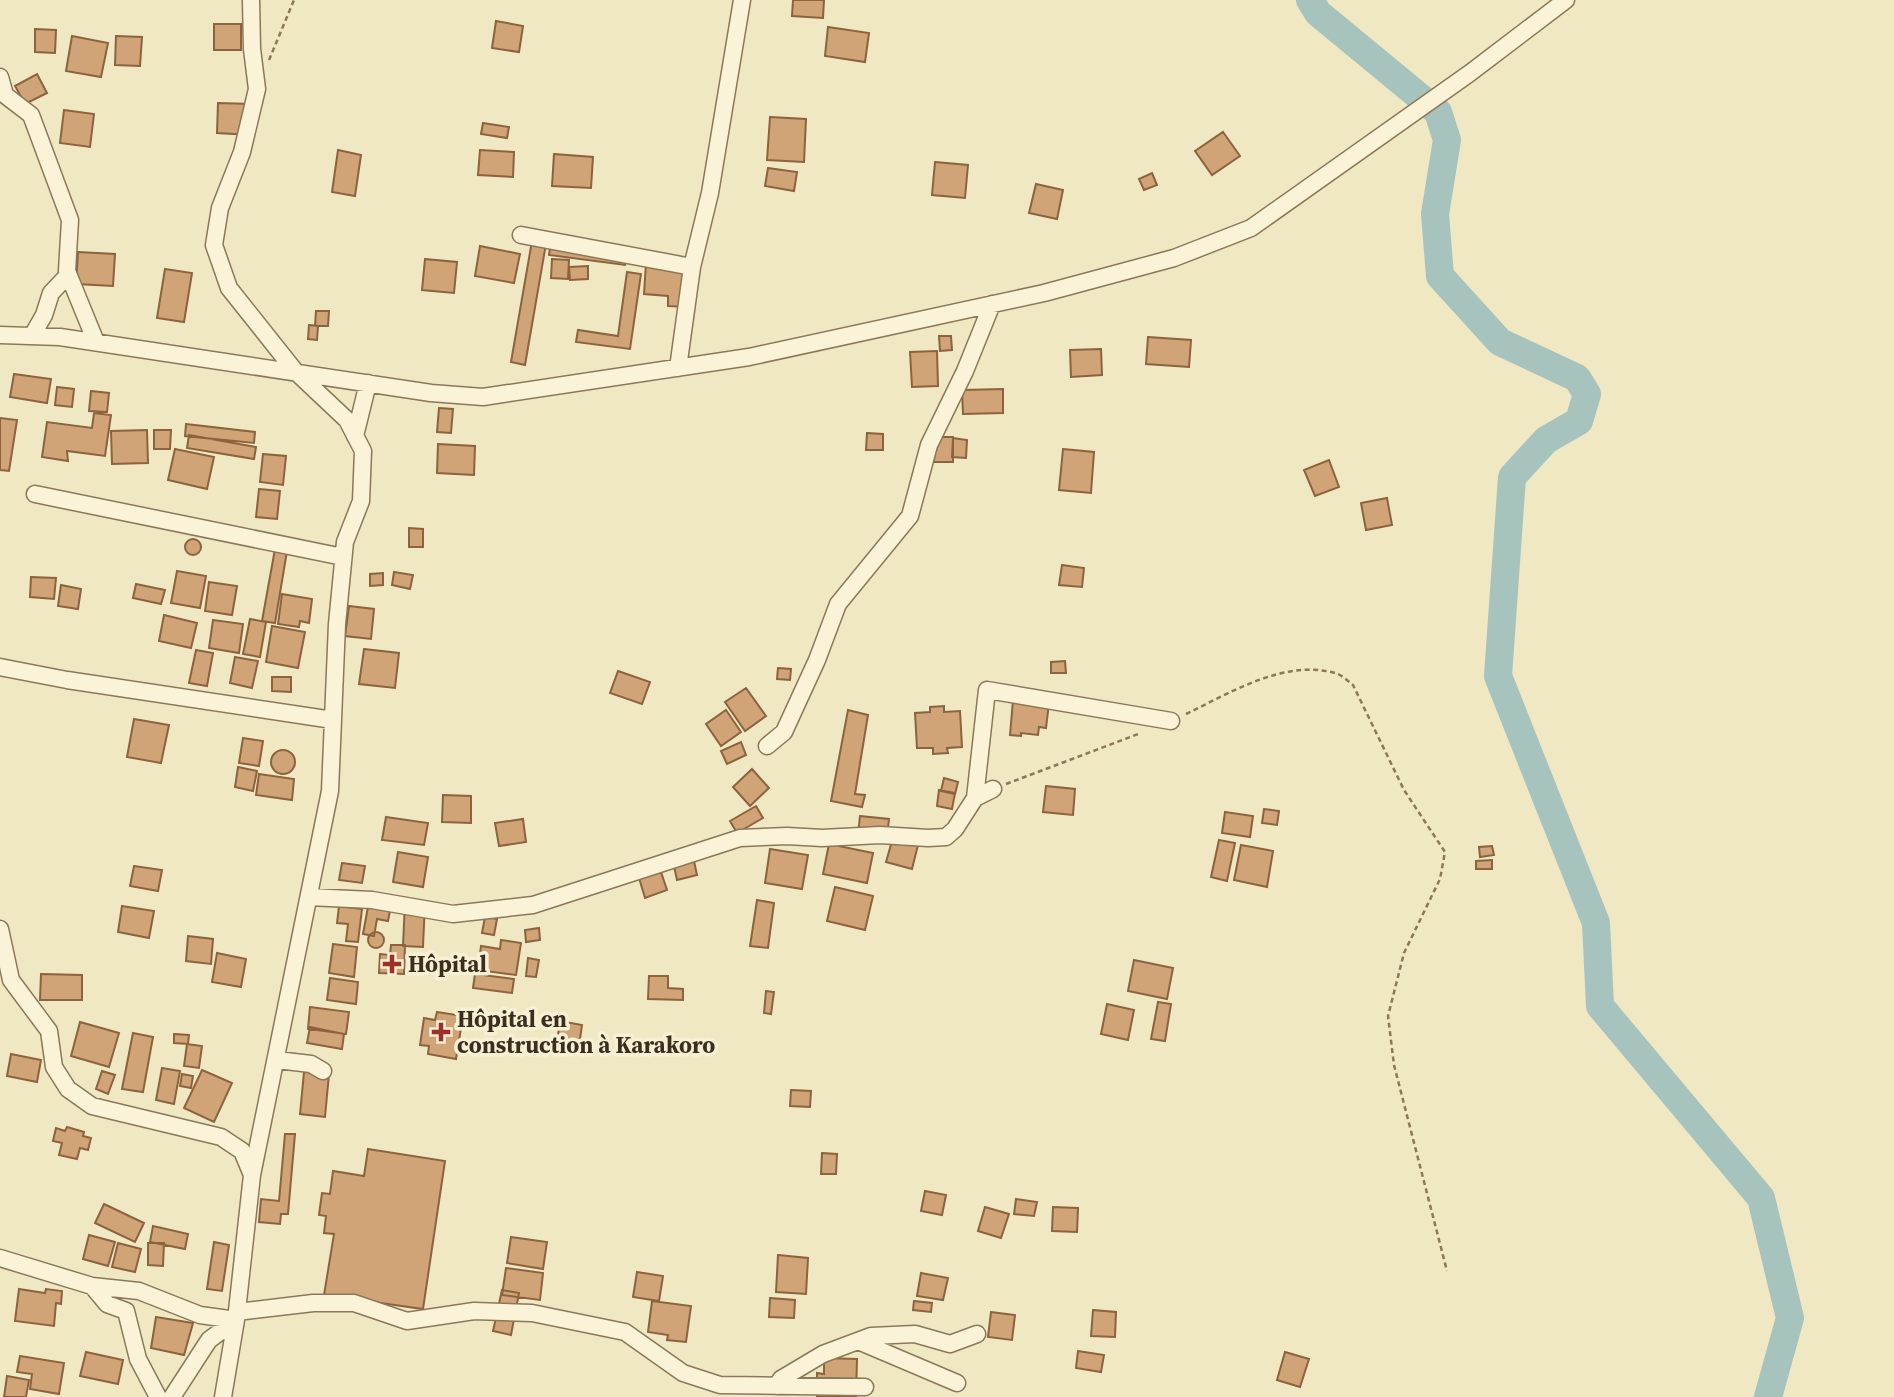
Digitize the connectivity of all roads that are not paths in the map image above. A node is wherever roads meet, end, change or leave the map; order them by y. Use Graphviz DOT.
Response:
graph roads {
  1 [pos="250,0"];
  2 [pos="742,0"];
  3 [pos="1566,0"];
  4 [pos="0,77"];
  5 [pos="521,235"];
  6 [pos="692,267"];
  7 [pos="68,275"];
  8 [pos="992,304"];
  9 [pos="0,335"];
  10 [pos="32,336"];
  11 [pos="96,342"];
  12 [pos="678,368"];
  13 [pos="295,372"];
  14 [pos="368,383"];
  15 [pos="355,436"];
  16 [pos="35,494"];
  17 [pos="343,557"];
  18 [pos="0,667"];
  19 [pos="333,720"];
  20 [pos="1171,721"];
  21 [pos="767,746"];
  22 [pos="993,789"];
  23 [pos="975,798"];
  24 [pos="309,897"];
  25 [pos="0,929"];
  26 [pos="277,1060"];
  27 [pos="323,1071"];
  28 [pos="252,1175"];
  29 [pos="0,1258"];
  30 [pos="92,1286"];
  31 [pos="236,1316"];
  32 [pos="978,1334"];
  33 [pos="858,1341"];
  34 [pos="957,1383"];
  35 [pos="777,1386"];
  36 [pos="865,1387"];
  37 [pos="158,1397"];
  38 [pos="172,1397"];
  39 [pos="223,1397"];
  1 -- 13 [label="street"];
  2 -- 6 [label="street"];
  3 -- 8 [label="street"];
  4 -- 7 [label="street"];
  5 -- 6 [label="street"];
  6 -- 12 [label="street"];
  7 -- 10 [label="street"];
  7 -- 11 [label="street"];
  8 -- 12 [label="street"];
  8 -- 21 [label="street"];
  9 -- 10 [label="street"];
  10 -- 11 [label="street"];
  11 -- 13 [label="street"];
  12 -- 14 [label="street"];
  13 -- 14 [label="street"];
  13 -- 15 [label="street"];
  14 -- 15 [label="street"];
  15 -- 17 [label="street"];
  16 -- 17 [label="street"];
  17 -- 19 [label="street"];
  18 -- 19 [label="street"];
  19 -- 24 [label="street"];
  20 -- 23 [label="street"];
  22 -- 23 [label="street"];
  23 -- 24 [label="street"];
  24 -- 26 [label="street"];
  25 -- 28 [label="street"];
  26 -- 27 [label="street"];
  26 -- 28 [label="street"];
  28 -- 31 [label="street"];
  29 -- 30 [label="street"];
  30 -- 31 [label="street"];
  30 -- 37 [label="street"];
  31 -- 35 [label="street"];
  31 -- 38 [label="street"];
  31 -- 39 [label="street"];
  32 -- 33 [label="street"];
  33 -- 34 [label="street"];
  33 -- 35 [label="street"];
  35 -- 36 [label="street"];
}
